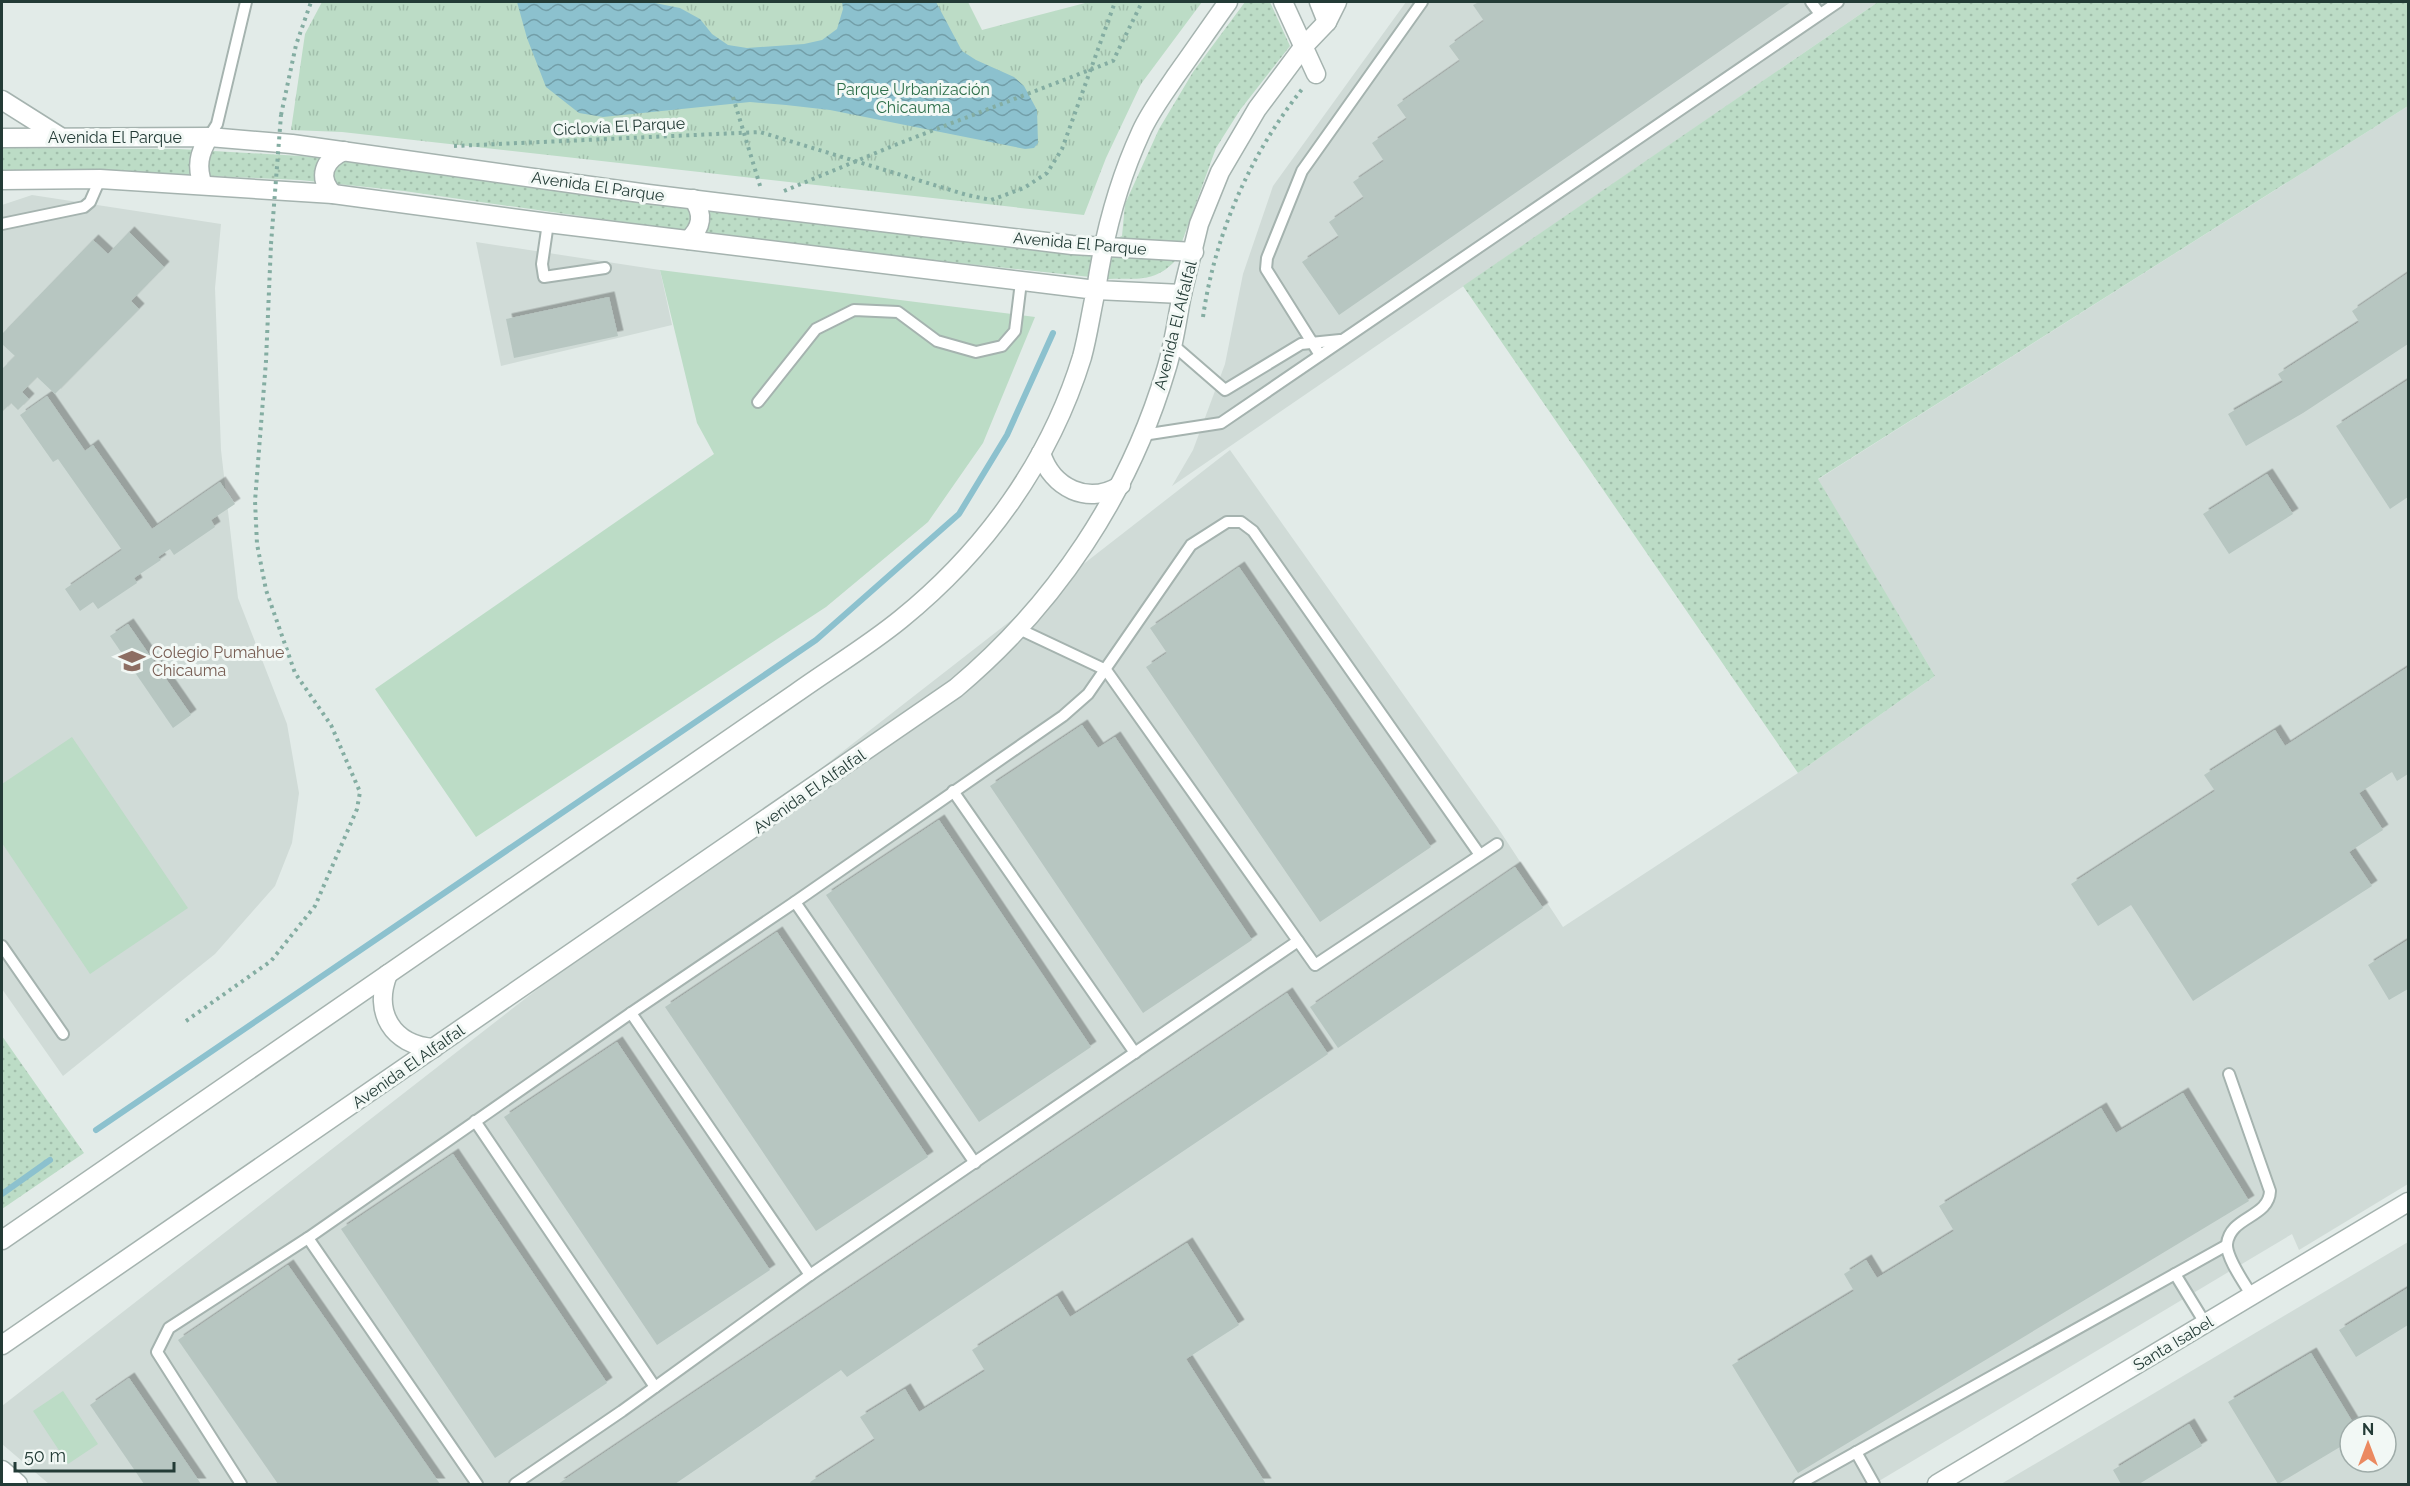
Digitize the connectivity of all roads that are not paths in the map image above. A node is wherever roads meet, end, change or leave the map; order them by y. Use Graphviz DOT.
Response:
graph roads {
  1 [pos="246,2"];
  2 [pos="1227,2"];
  3 [pos="1283,2"];
  4 [pos="1319,2"];
  5 [pos="1337,2"];
  6 [pos="1422,2"];
  7 [pos="1811,2"];
  8 [pos="1838,2"];
  9 [pos="1820,14"];
  10 [pos="1327,22"];
  11 [pos="1304,45"];
  12 [pos="1316,74"];
  13 [pos="2,100"];
  14 [pos="60,136"];
  15 [pos="209,137"];
  16 [pos="2,138"];
  17 [pos="344,151"];
  18 [pos="25,179"];
  19 [pos="2,180"];
  20 [pos="100,180"];
  21 [pos="203,185"];
  22 [pos="2,188"];
  23 [pos="333,194"];
  24 [pos="693,199"];
  25 [pos="548,223"];
  26 [pos="2,224"];
  27 [pos="688,240"];
  28 [pos="1103,247"];
  29 [pos="1194,252"];
  30 [pos="605,268"];
  31 [pos="1021,282"];
  32 [pos="1096,290"];
  33 [pos="1182,294"];
  34 [pos="1343,339"];
  35 [pos="1312,343"];
  36 [pos="1172,344"];
  37 [pos="1320,355"];
  38 [pos="758,402"];
  39 [pos="1143,435"];
  40 [pos="1041,453"];
  41 [pos="1121,485"];
  42 [pos="1019,629"];
  43 [pos="1106,670"];
  44 [pos="953,790"];
  45 [pos="1497,844"];
  46 [pos="1480,855"];
  47 [pos="795,902"];
  48 [pos="1298,941"];
  49 [pos="2,946"];
  50 [pos="388,974"];
  51 [pos="631,1013"];
  52 [pos="63,1034"];
  53 [pos="434,1048"];
  54 [pos="1135,1053"];
  55 [pos="2229,1074"];
  56 [pos="475,1121"];
  57 [pos="975,1163"];
  58 [pos="2409,1202"];
  59 [pos="308,1238"];
  60 [pos="2,1240"];
  61 [pos="2227,1245"];
  62 [pos="2175,1274"];
  63 [pos="810,1275"];
  64 [pos="2252,1296"];
  65 [pos="2205,1323"];
  66 [pos="2,1345"];
  67 [pos="655,1388"];
  68 [pos="1856,1452"];
  69 [pos="2,1470"];
  70 [pos="18,1485"];
  71 [pos="241,1485"];
  72 [pos="477,1485"];
  73 [pos="515,1485"];
  74 [pos="1799,1485"];
  75 [pos="1874,1485"];
  76 [pos="1937,1485"];
  1 -- 15 [label="lane"];
  2 -- 28 [label="street"];
  3 -- 11 [label="street"];
  4 -- 10 [label="street"];
  5 -- 10 [label="street, Avenida El Alfalfal"];
  6 -- 35 [label="lane"];
  7 -- 9 [label="lane"];
  8 -- 9 [label="lane"];
  9 -- 34 [label="lane"];
  10 -- 11 [label="street, Avenida El Alfalfal"];
  11 -- 12 [label="street"];
  11 -- 29 [label="street, Avenida El Alfalfal"];
  13 -- 14 [label="street"];
  14 -- 15 [label="street, Avenida El Parque"];
  14 -- 16 [label="street, Avenida El Parque"];
  15 -- 17 [label="street, Avenida El Parque"];
  15 -- 21 [label="street"];
  17 -- 23 [label="street"];
  17 -- 24 [label="street, Avenida El Parque"];
  18 -- 19 [label="street"];
  18 -- 20 [label="street"];
  18 -- 22 [label="street"];
  20 -- 21 [label="street"];
  20 -- 26 [label="lane"];
  21 -- 23 [label="street"];
  23 -- 25 [label="street"];
  24 -- 27 [label="street"];
  24 -- 28 [label="street, Avenida El Parque"];
  25 -- 27 [label="street"];
  25 -- 30 [label="lane"];
  27 -- 31 [label="street"];
  28 -- 29 [label="street, Avenida El Parque"];
  28 -- 32 [label="street"];
  29 -- 33 [label="street, Avenida El Alfalfal"];
  31 -- 32 [label="street"];
  31 -- 38 [label="lane"];
  32 -- 33 [label="street"];
  32 -- 40 [label="street"];
  33 -- 36 [label="street, Avenida El Alfalfal"];
  34 -- 35 [label="lane"];
  34 -- 37 [label="lane"];
  35 -- 36 [label="lane"];
  35 -- 37 [label="lane"];
  36 -- 39 [label="street, Avenida El Alfalfal"];
  37 -- 39 [label="lane"];
  39 -- 41 [label="street, Avenida El Alfalfal"];
  40 -- 41 [label="street"];
  40 -- 50 [label="street"];
  41 -- 42 [label="street, Avenida El Alfalfal"];
  42 -- 43 [label="lane"];
  42 -- 53 [label="street, Avenida El Alfalfal"];
  43 -- 44 [label="lane"];
  43 -- 46 [label="lane"];
  43 -- 48 [label="lane"];
  44 -- 47 [label="lane"];
  44 -- 54 [label="lane"];
  45 -- 46 [label="lane"];
  46 -- 48 [label="lane"];
  47 -- 51 [label="lane"];
  47 -- 57 [label="lane"];
  48 -- 54 [label="lane"];
  49 -- 52 [label="lane"];
  50 -- 53 [label="street"];
  50 -- 60 [label="street"];
  51 -- 56 [label="lane"];
  51 -- 63 [label="lane"];
  53 -- 66 [label="street, Avenida El Alfalfal"];
  54 -- 57 [label="lane"];
  55 -- 61 [label="lane"];
  56 -- 59 [label="lane"];
  56 -- 67 [label="lane"];
  57 -- 63 [label="lane"];
  58 -- 64 [label="street, Santa Isabel"];
  59 -- 71 [label="lane"];
  59 -- 72 [label="lane"];
  61 -- 62 [label="lane"];
  61 -- 64 [label="lane"];
  62 -- 65 [label="lane"];
  62 -- 68 [label="lane"];
  63 -- 67 [label="lane"];
  64 -- 65 [label="street, Santa Isabel"];
  65 -- 76 [label="street, Santa Isabel"];
  67 -- 73 [label="lane"];
  68 -- 74 [label="lane"];
  68 -- 75 [label="lane"];
  69 -- 70 [label="street"];
}
